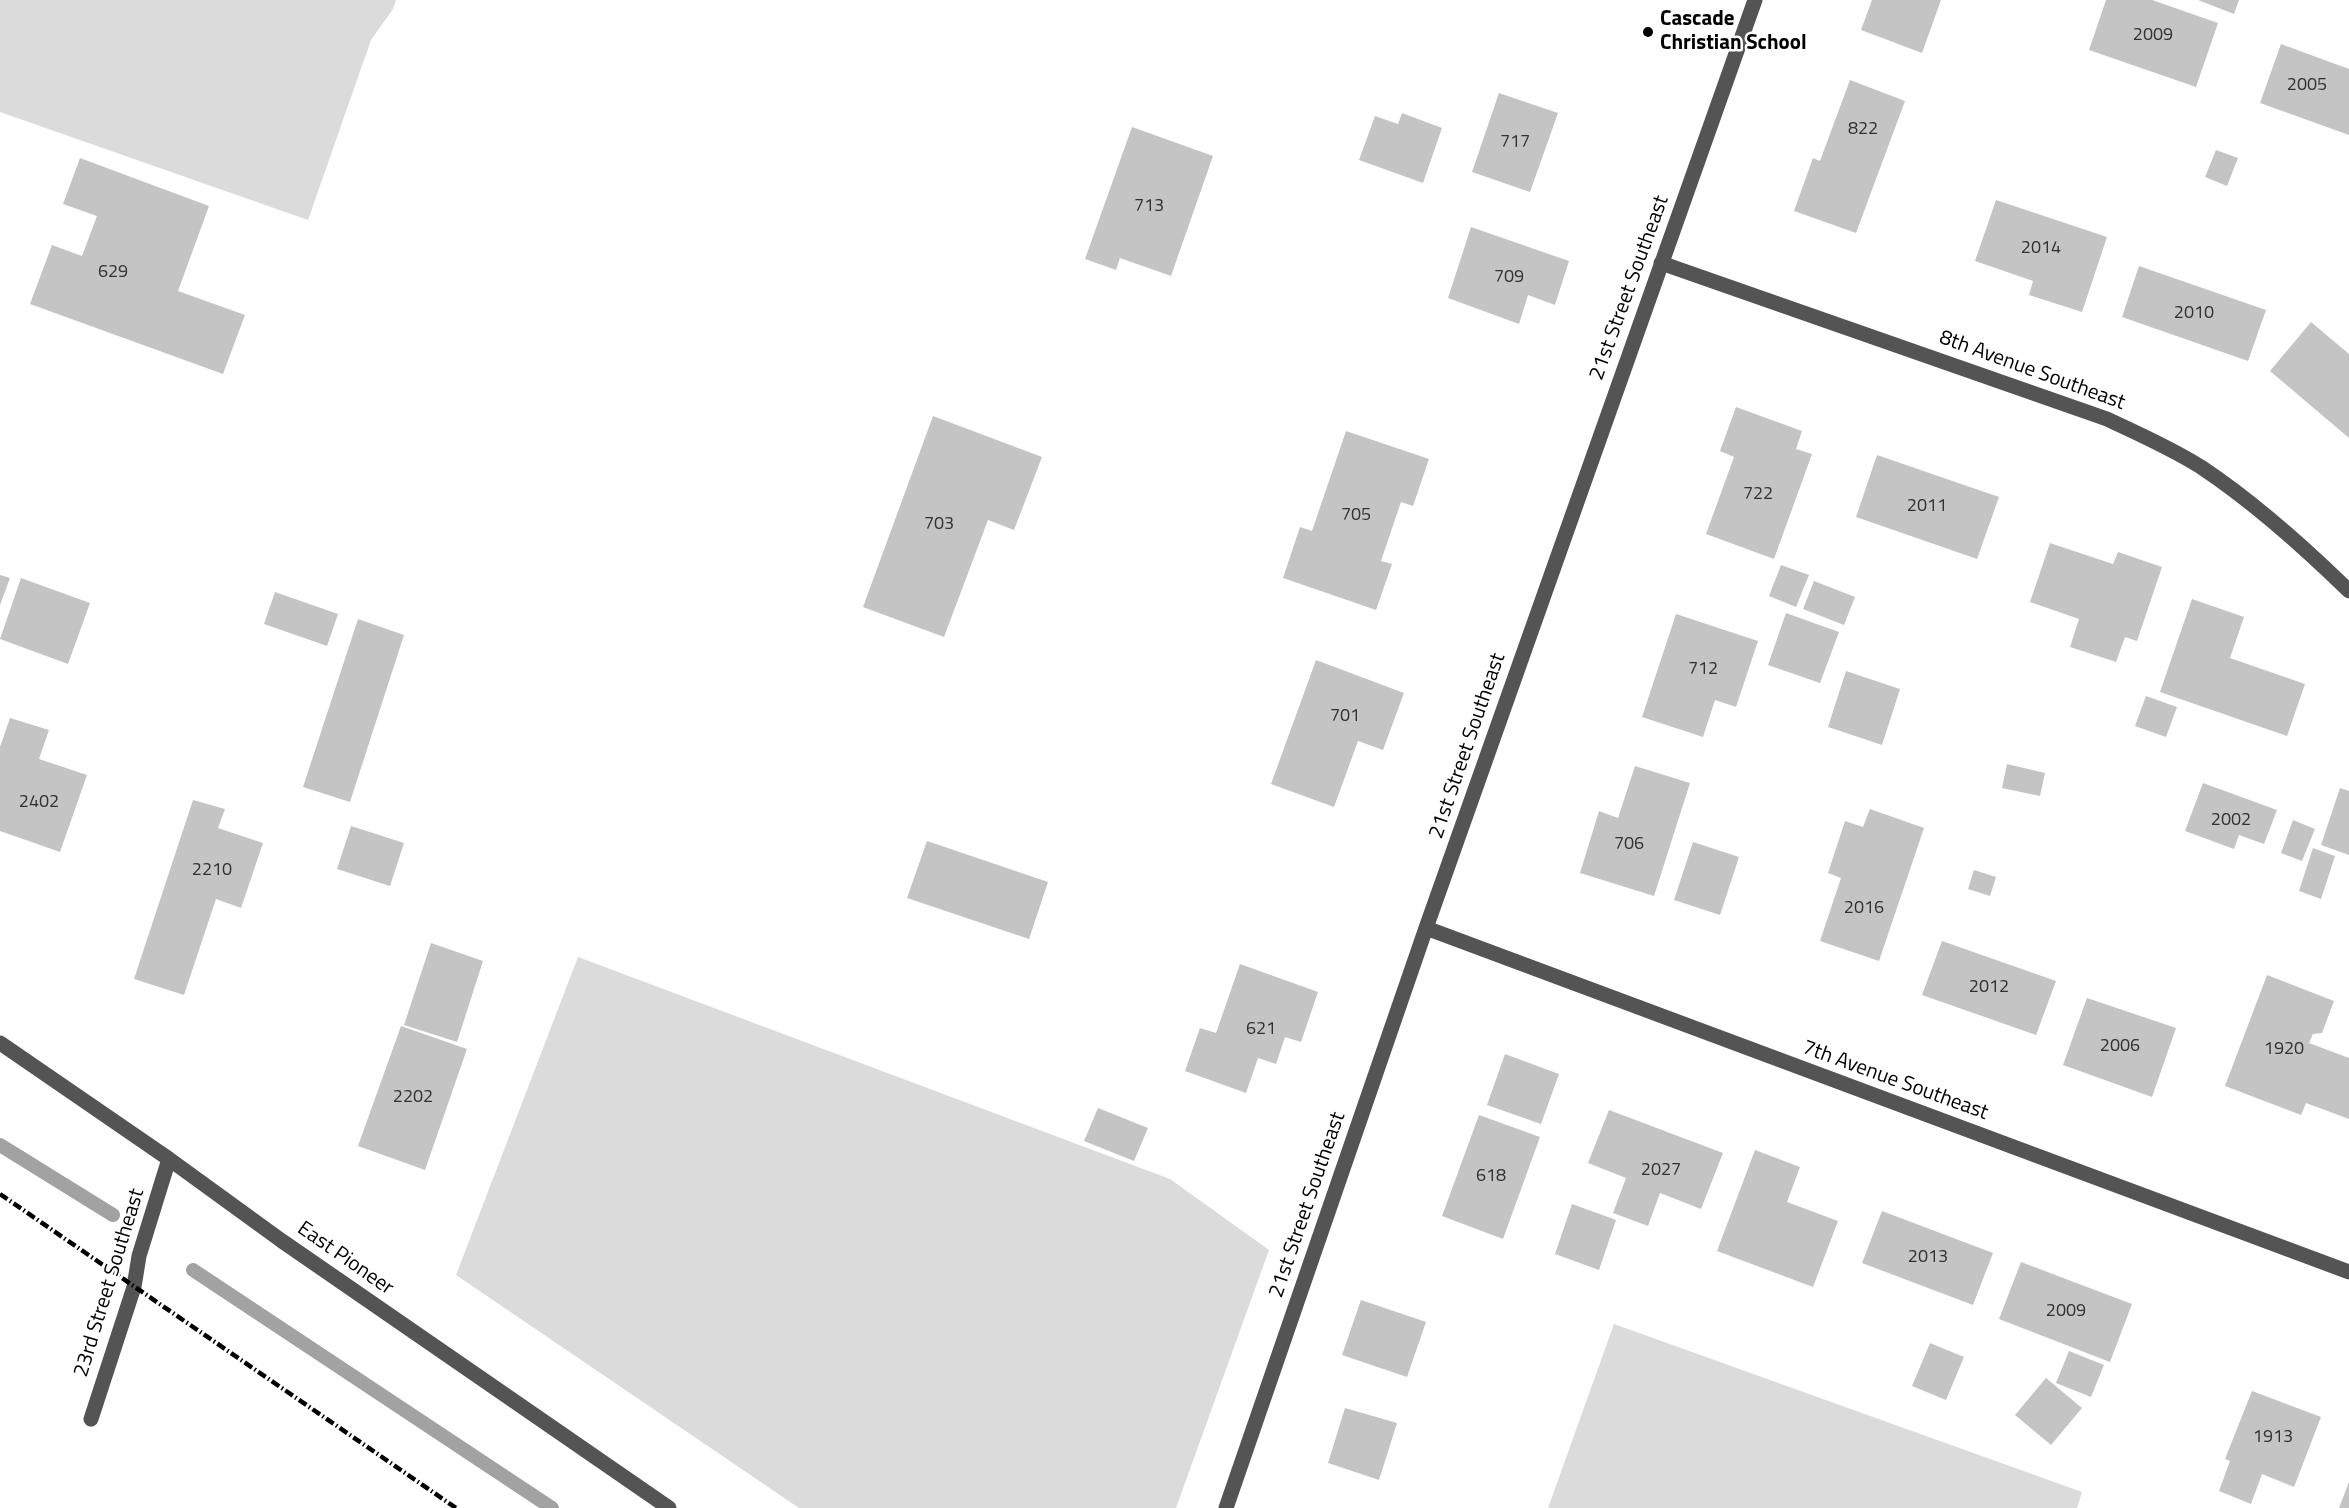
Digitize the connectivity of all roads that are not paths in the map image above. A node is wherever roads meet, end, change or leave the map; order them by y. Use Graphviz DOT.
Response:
graph roads {
  1 [pos="1755,0"];
  2 [pos="1661,263"];
  3 [pos="2349,591"];
  4 [pos="1426,928"];
  5 [pos="0,1043"];
  6 [pos="170,1159"];
  7 [pos="2349,1272"];
  8 [pos="91,1419"];
  9 [pos="669,1508"];
  10 [pos="1226,1508"];
  1 -- 2 [label="street, 21st Street Southeast"];
  2 -- 3 [label="street, 8th Avenue Southeast"];
  2 -- 4 [label="street, 21st Street Southeast"];
  4 -- 7 [label="street, 7th Avenue Southeast"];
  4 -- 10 [label="street, 21st Street Southeast"];
  5 -- 6 [label="street, East Pioneer"];
  6 -- 8 [label="street, 23rd Street Southeast"];
  6 -- 9 [label="street, East Pioneer"];
}
